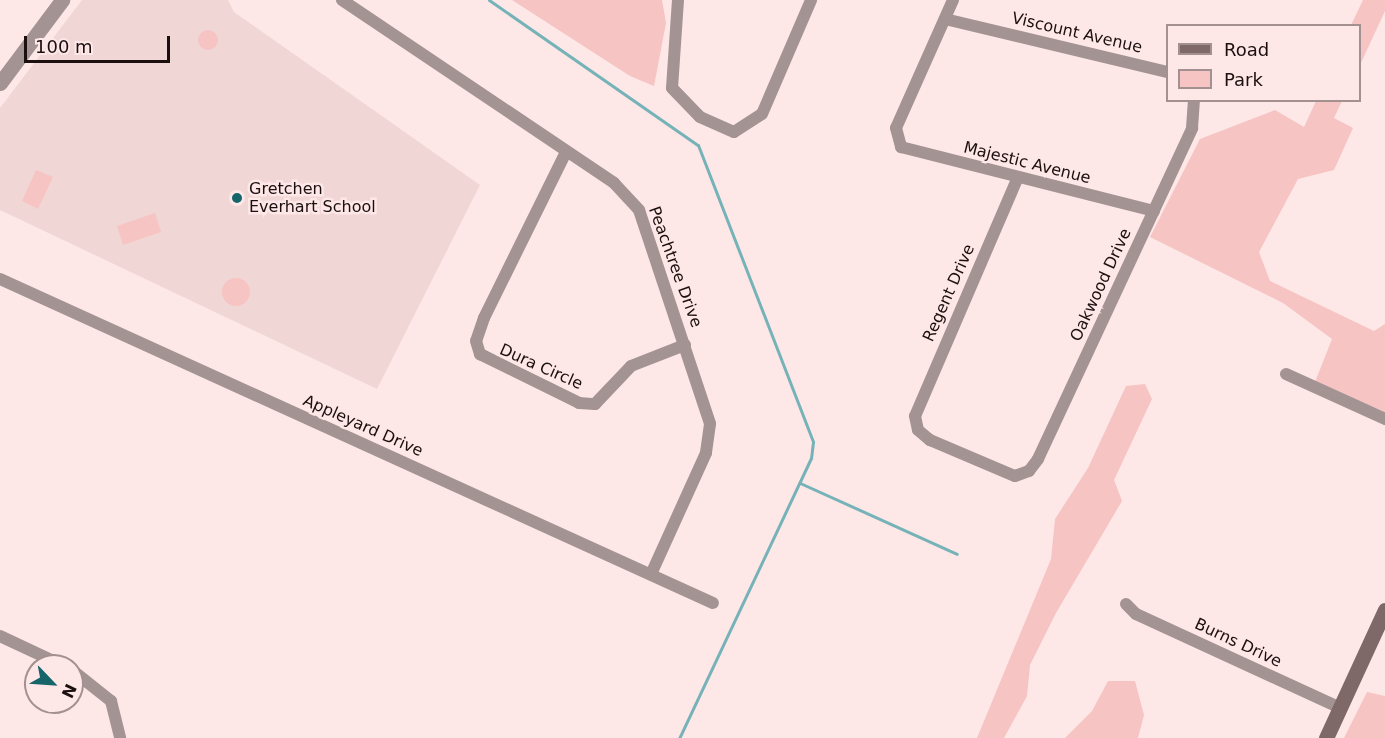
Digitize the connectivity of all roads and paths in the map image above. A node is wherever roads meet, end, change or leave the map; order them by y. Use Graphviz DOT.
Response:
graph roads {
  1 [pos="62,0"];
  2 [pos="342,0"];
  3 [pos="678,0"];
  4 [pos="811,0"];
  5 [pos="953,0"];
  6 [pos="945,19"];
  7 [pos="1166,72"];
  8 [pos="0,83"];
  9 [pos="1194,102"];
  10 [pos="566,152"];
  11 [pos="1018,177"];
  12 [pos="1154,211"];
  13 [pos="0,279"];
  14 [pos="686,345"];
  15 [pos="1286,374"];
  16 [pos="1385,419"];
  17 [pos="1022,475"];
  18 [pos="651,574"];
  19 [pos="713,603"];
  20 [pos="1126,604"];
  21 [pos="1385,610"];
  22 [pos="0,636"];
  23 [pos="38,654"];
  24 [pos="84,680"];
  25 [pos="1340,708"];
  26 [pos="120,738"];
  27 [pos="1326,738"];
  1 -- 8 [label="street"];
  2 -- 10 [label="street, Peachtree Drive"];
  3 -- 4 [label="street"];
  5 -- 6 [label="street"];
  6 -- 7 [label="street, Viscount Avenue"];
  6 -- 11 [label="street, Majestic Avenue"];
  9 -- 12 [label="street, Oakwood Drive"];
  10 -- 14 [label="street, Peachtree Drive"];
  10 -- 14 [label="street, Dura Circle"];
  11 -- 12 [label="street, Majestic Avenue"];
  11 -- 17 [label="street, Regent Drive"];
  12 -- 17 [label="street, Oakwood Drive"];
  13 -- 18 [label="street, Appleyard Drive"];
  14 -- 18 [label="street, Peachtree Drive"];
  15 -- 16 [label="street"];
  18 -- 19 [label="street, Appleyard Drive"];
  20 -- 25 [label="street, Burns Drive"];
  21 -- 25 [label="main road"];
  22 -- 23 [label="street"];
  24 -- 26 [label="street"];
  25 -- 27 [label="main road"];
}
